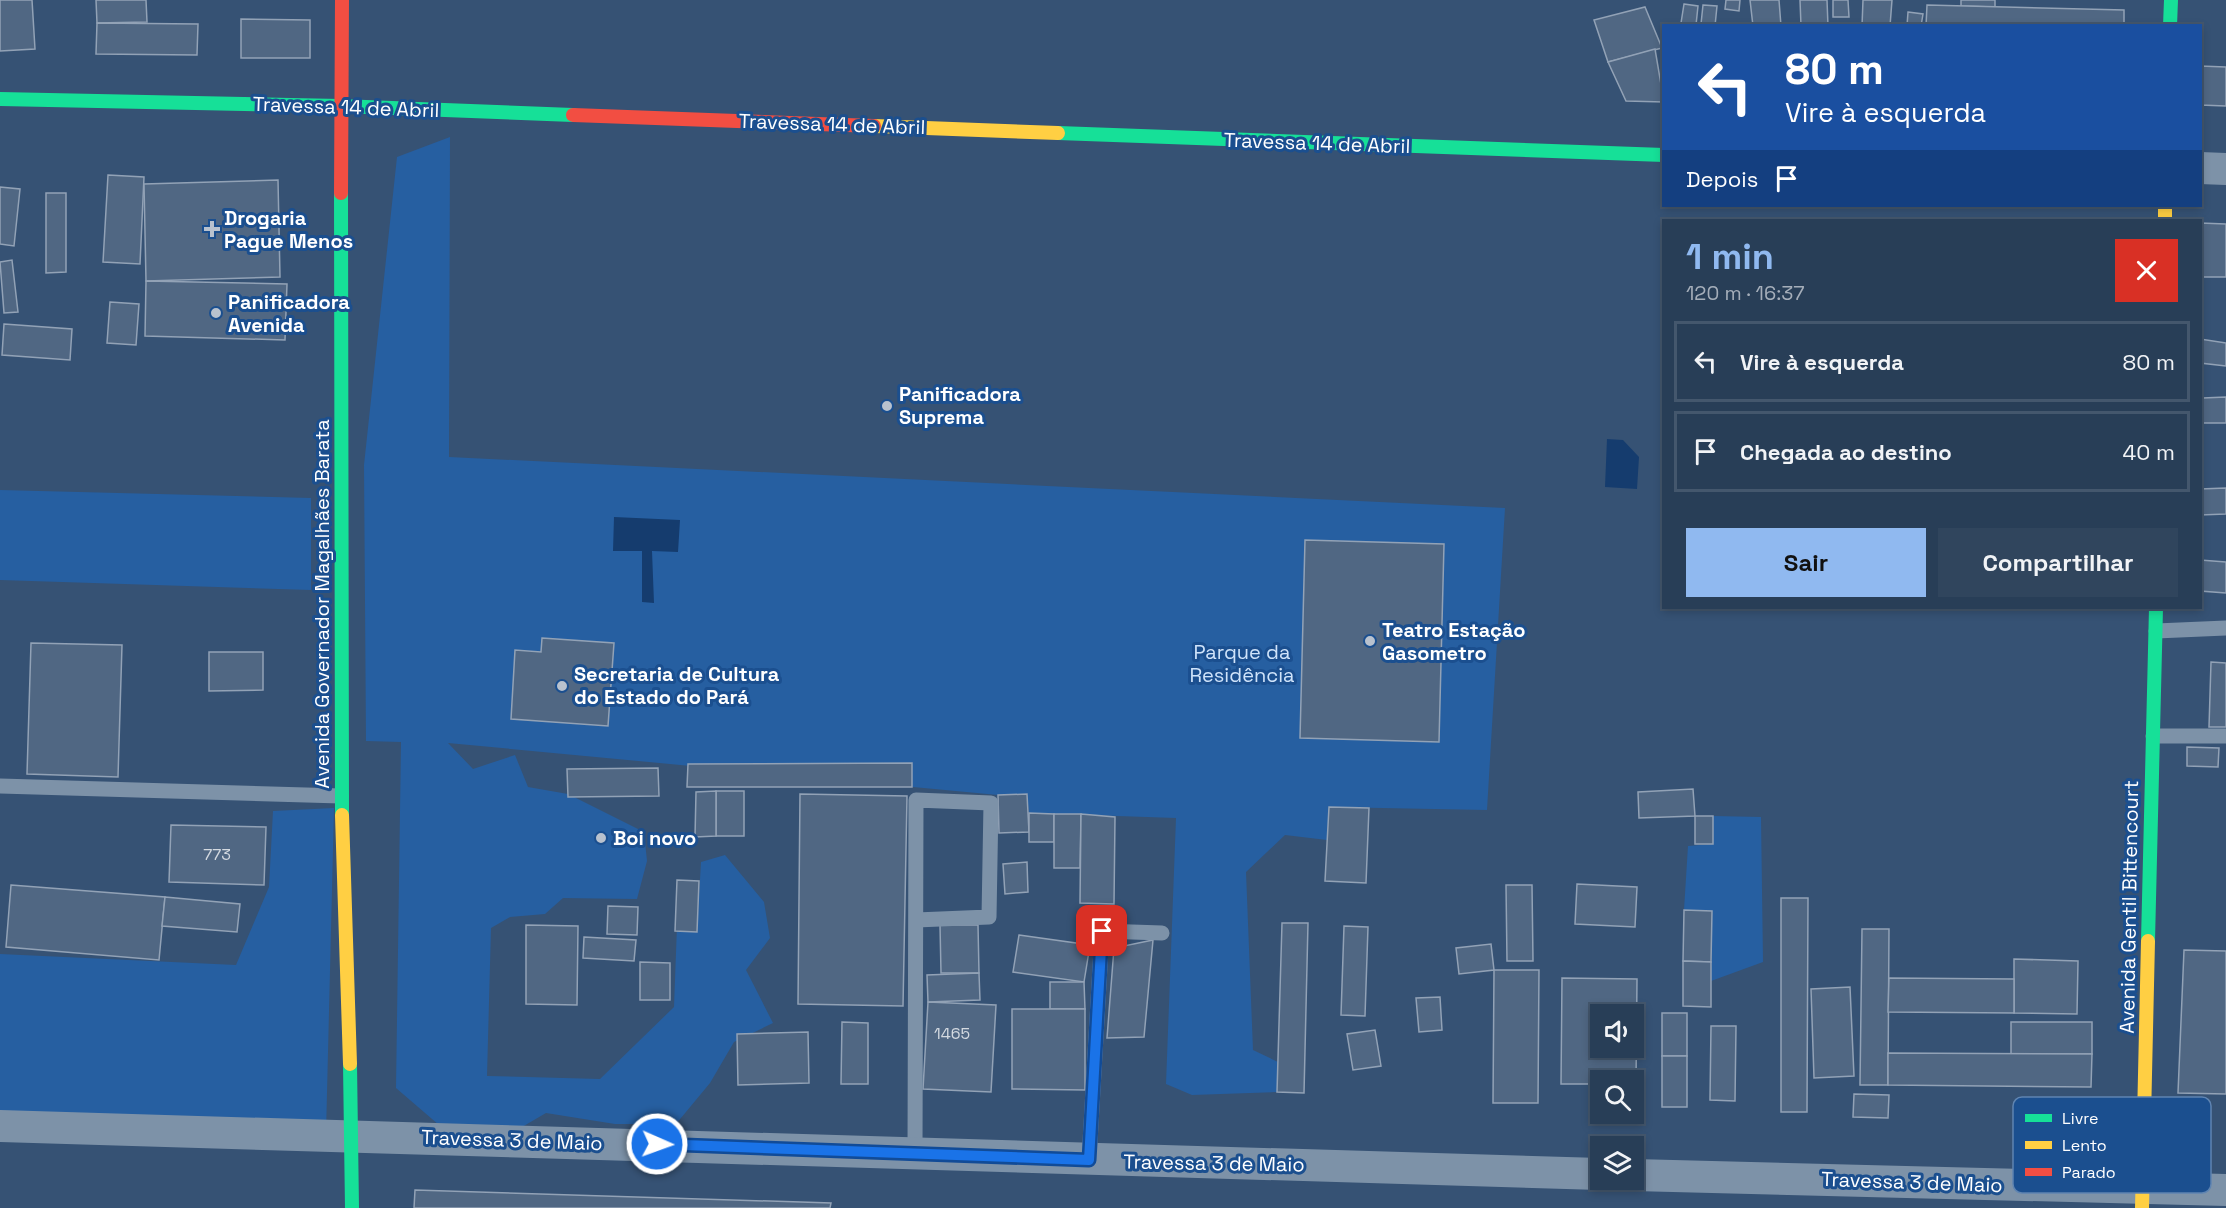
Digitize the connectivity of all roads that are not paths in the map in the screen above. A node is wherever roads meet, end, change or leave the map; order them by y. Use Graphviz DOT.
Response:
graph roads {
  1 [pos="342,0"];
  2 [pos="2171,0"];
  3 [pos="2170,24"];
  4 [pos="0,99"];
  5 [pos="340,106"];
  6 [pos="1662,155"];
  7 [pos="2202,168"];
  8 [pos="2226,169"];
  9 [pos="2156,609"];
  10 [pos="2226,628"];
  11 [pos="2156,631"];
  12 [pos="2153,736"];
  13 [pos="2226,736"];
  14 [pos="0,786"];
  15 [pos="341,796"];
  16 [pos="916,920"];
  17 [pos="1162,933"];
  18 [pos="2144,1097"];
  19 [pos="0,1126"];
  20 [pos="353,1135"];
  21 [pos="915,1152"];
  22 [pos="1089,1160"];
  23 [pos="1590,1174"];
  24 [pos="1644,1175"];
  25 [pos="2226,1190"];
  26 [pos="2211,1191"];
  27 [pos="2013,1192"];
  28 [pos="2032,1193"];
  29 [pos="2194,1193"];
  30 [pos="2142,1198"];
  31 [pos="352,1208"];
  1 -- 5 [label="main road, Avenida Governador Magalhães Barata"];
  2 -- 3 [label="main road"];
  4 -- 5 [label="main road, Travessa 14 de Abril"];
  5 -- 6 [label="main road, Travessa 14 de Abril"];
  5 -- 15 [label="main road, Avenida Governador Magalhães Barata"];
  7 -- 8 [label="street"];
  9 -- 11 [label="main road, Avenida Gentil Bittencourt"];
  10 -- 11 [label="lane"];
  11 -- 12 [label="main road, Avenida Gentil Bittencourt"];
  12 -- 13 [label="lane"];
  12 -- 18 [label="main road, Avenida Gentil Bittencourt"];
  14 -- 15 [label="lane"];
  15 -- 20 [label="main road, Avenida Governador Magalhães Barata"];
  16 -- 16 [label="lane"];
  16 -- 21 [label="lane"];
  17 -- 22 [label="lane"];
  19 -- 20 [label="street, Travessa 3 de Maio"];
  20 -- 21 [label="street, Travessa 3 de Maio"];
  20 -- 31 [label="main road, Avenida Governador Magalhães Barata"];
  21 -- 22 [label="street, Travessa 3 de Maio"];
  22 -- 23 [label="street, Travessa 3 de Maio"];
  24 -- 27 [label="street, Travessa 3 de Maio"];
  25 -- 26 [label="street, Travessa 3 de Maio"];
  28 -- 30 [label="street, Travessa 3 de Maio"];
  29 -- 30 [label="street, Travessa 3 de Maio"];
}
